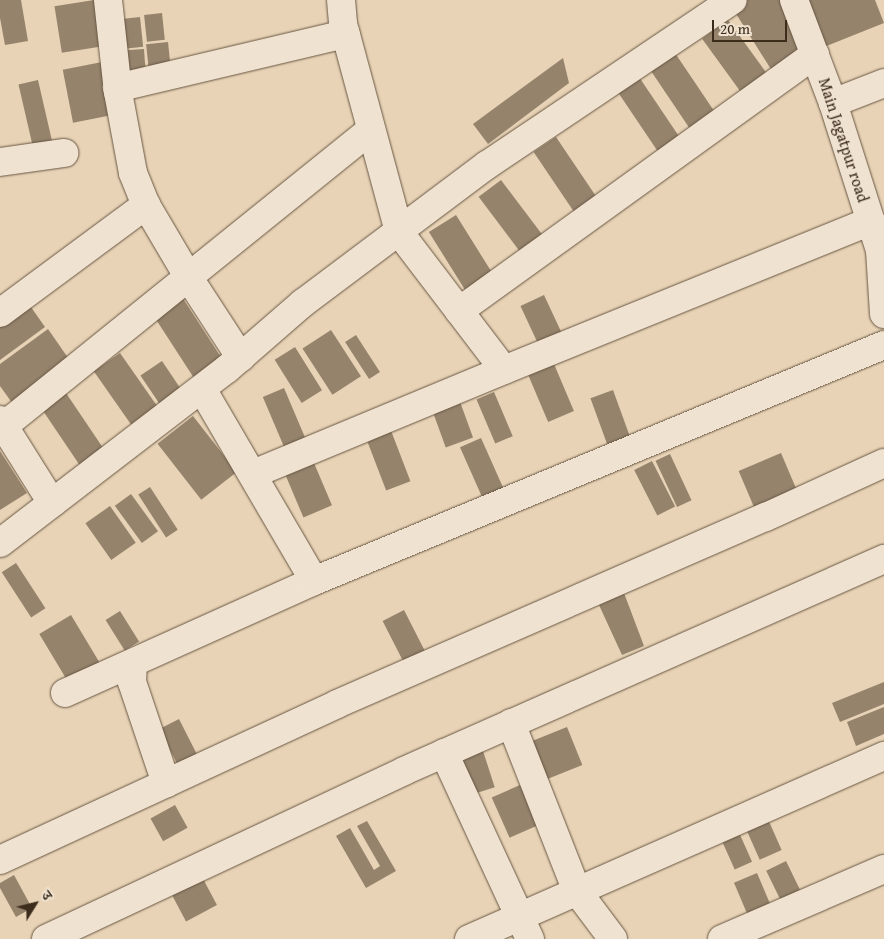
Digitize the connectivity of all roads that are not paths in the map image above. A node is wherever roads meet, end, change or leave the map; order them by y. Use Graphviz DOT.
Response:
graph roads {
  1 [pos="108,0"];
  2 [pos="341,0"];
  3 [pos="733,0"];
  4 [pos="794,0"];
  5 [pos="346,34"];
  6 [pos="815,54"];
  7 [pos="884,83"];
  8 [pos="117,88"];
  9 [pos="834,103"];
  10 [pos="370,130"];
  11 [pos="64,152"];
  12 [pos="0,162"];
  13 [pos="146,205"];
  14 [pos="871,221"];
  15 [pos="399,232"];
  16 [pos="882,249"];
  17 [pos="189,278"];
  18 [pos="459,311"];
  19 [pos="0,313"];
  20 [pos="884,314"];
  21 [pos="884,345"];
  22 [pos="241,358"];
  23 [pos="504,370"];
  24 [pos="202,389"];
  25 [pos="1,425"];
  26 [pos="884,462"];
  27 [pos="253,474"];
  28 [pos="52,503"];
  29 [pos="0,543"];
  30 [pos="884,559"];
  31 [pos="314,581"];
  32 [pos="133,663"];
  33 [pos="65,693"];
  34 [pos="511,723"];
  35 [pos="444,754"];
  36 [pos="884,756"];
  37 [pos="166,783"];
  38 [pos="0,860"];
  39 [pos="884,868"];
  40 [pos="577,890"];
  41 [pos="524,928"];
  42 [pos="46,939"];
  43 [pos="470,939"];
  44 [pos="613,939"];
  45 [pos="722,939"];
  1 -- 8 [label="street"];
  2 -- 5 [label="street"];
  3 -- 15 [label="street"];
  4 -- 6 [label="street, Main Jagatpur road"];
  5 -- 8 [label="street"];
  5 -- 10 [label="street"];
  6 -- 9 [label="street, Main Jagatpur road"];
  6 -- 18 [label="street"];
  7 -- 9 [label="street"];
  8 -- 13 [label="street"];
  9 -- 14 [label="street, Main Jagatpur road"];
  10 -- 15 [label="street"];
  10 -- 17 [label="street"];
  11 -- 12 [label="street"];
  13 -- 17 [label="street"];
  13 -- 19 [label="street"];
  14 -- 16 [label="street, Main Jagatpur road"];
  14 -- 23 [label="street"];
  15 -- 18 [label="street"];
  15 -- 22 [label="street"];
  16 -- 20 [label="street, Main Jagatpur road"];
  17 -- 22 [label="street"];
  17 -- 25 [label="street"];
  18 -- 23 [label="street"];
  21 -- 31 [label="street"];
  22 -- 24 [label="street"];
  23 -- 27 [label="street"];
  24 -- 27 [label="street"];
  24 -- 28 [label="street"];
  25 -- 28 [label="street"];
  26 -- 37 [label="street"];
  27 -- 31 [label="street"];
  28 -- 29 [label="street"];
  30 -- 34 [label="street"];
  31 -- 32 [label="street"];
  32 -- 33 [label="street"];
  32 -- 37 [label="street"];
  34 -- 35 [label="street"];
  34 -- 40 [label="street"];
  35 -- 41 [label="street"];
  35 -- 42 [label="street"];
  36 -- 40 [label="street"];
  37 -- 38 [label="street"];
  39 -- 45 [label="street"];
  40 -- 41 [label="street"];
  40 -- 44 [label="street"];
  41 -- 43 [label="street"];
}
